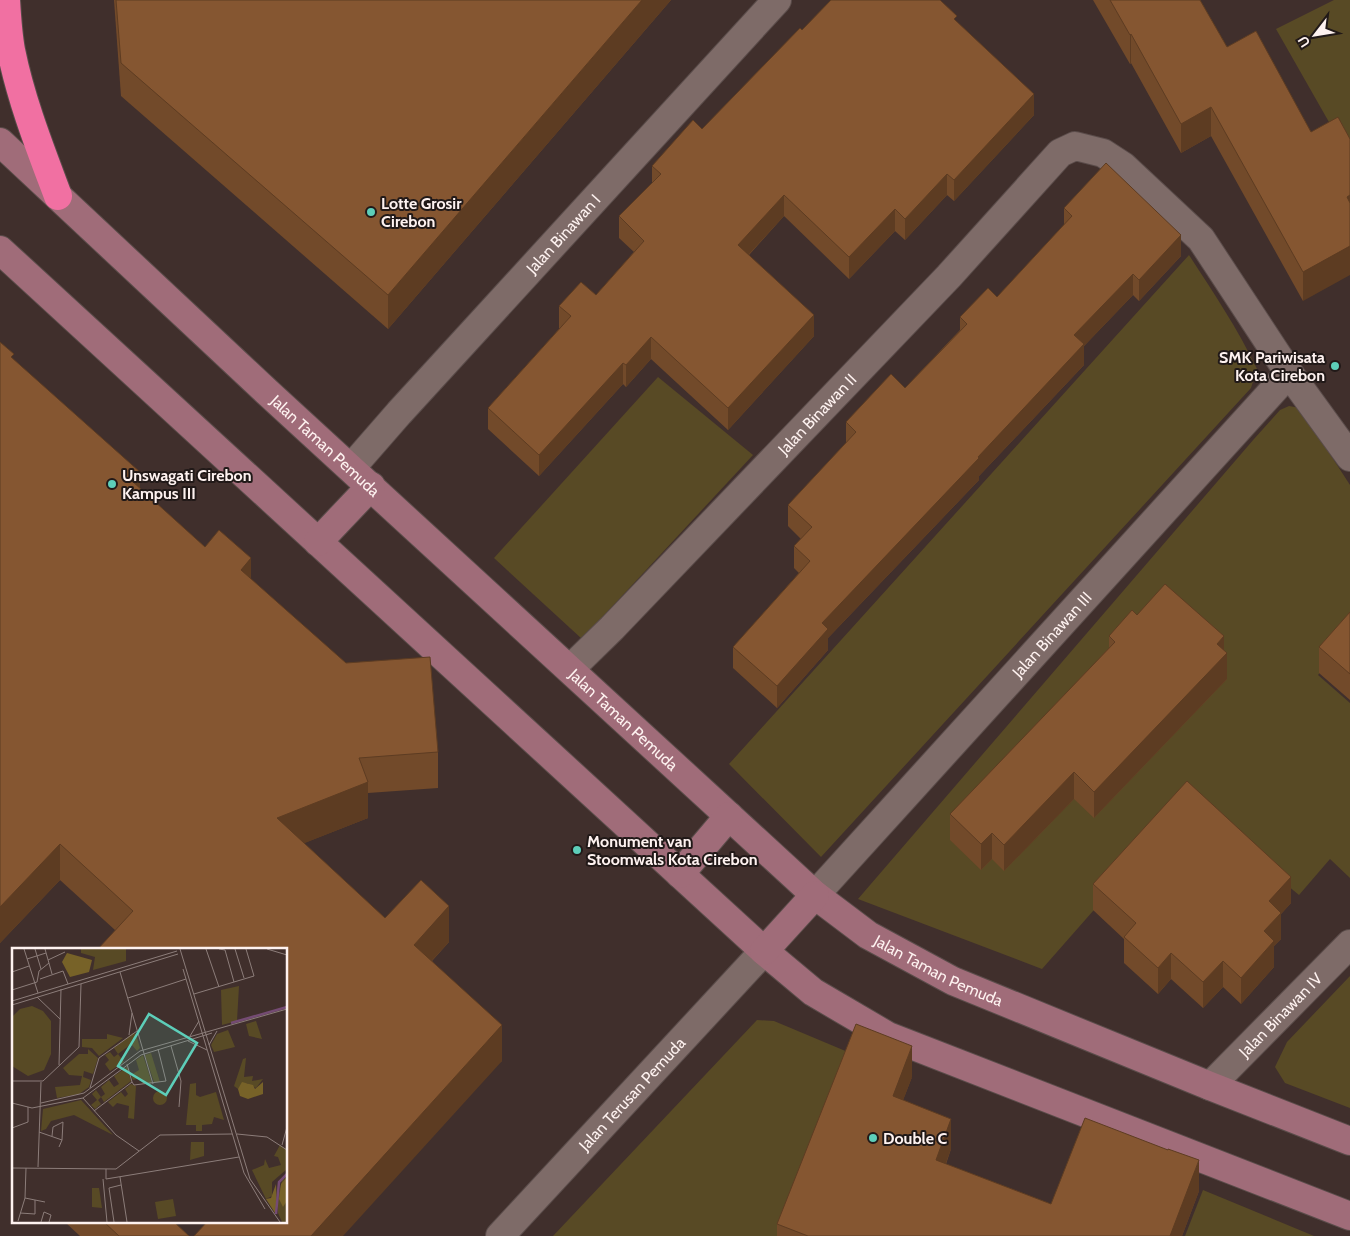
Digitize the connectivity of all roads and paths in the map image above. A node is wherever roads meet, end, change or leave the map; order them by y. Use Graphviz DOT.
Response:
graph roads {
  1 [pos="6,0"];
  2 [pos="777,0"];
  3 [pos="0,142"];
  4 [pos="58,196"];
  5 [pos="0,250"];
  6 [pos="1289,373"];
  7 [pos="1350,457"];
  8 [pos="361,477"];
  9 [pos="318,542"];
  10 [pos="570,670"];
  11 [pos="729,816"];
  12 [pos="680,874"];
  13 [pos="815,895"];
  14 [pos="1350,944"];
  15 [pos="764,950"];
  16 [pos="1210,1086"];
  17 [pos="1350,1141"];
  18 [pos="1350,1216"];
  19 [pos="500,1236"];
  1 -- 4 [label="highway"];
  2 -- 8 [label="street, Jalan Binawan I"];
  3 -- 4 [label="street, Jalan Taman Pemuda"];
  4 -- 8 [label="street, Jalan Taman Pemuda"];
  5 -- 9 [label="street"];
  6 -- 7 [label="street"];
  6 -- 10 [label="street, Jalan Binawan II"];
  6 -- 13 [label="street, Jalan Binawan III"];
  8 -- 9 [label="street"];
  8 -- 10 [label="street, Jalan Taman Pemuda"];
  9 -- 12 [label="street"];
  10 -- 11 [label="street, Jalan Taman Pemuda"];
  11 -- 12 [label="street"];
  11 -- 13 [label="street, Jalan Taman Pemuda"];
  12 -- 15 [label="street"];
  13 -- 15 [label="street"];
  13 -- 16 [label="street, Jalan Taman Pemuda"];
  14 -- 16 [label="street, Jalan Binawan IV"];
  15 -- 18 [label="street"];
  15 -- 19 [label="street, Jalan Terusan Pemuda"];
  16 -- 17 [label="street, Jalan Taman Pemuda"];
}
